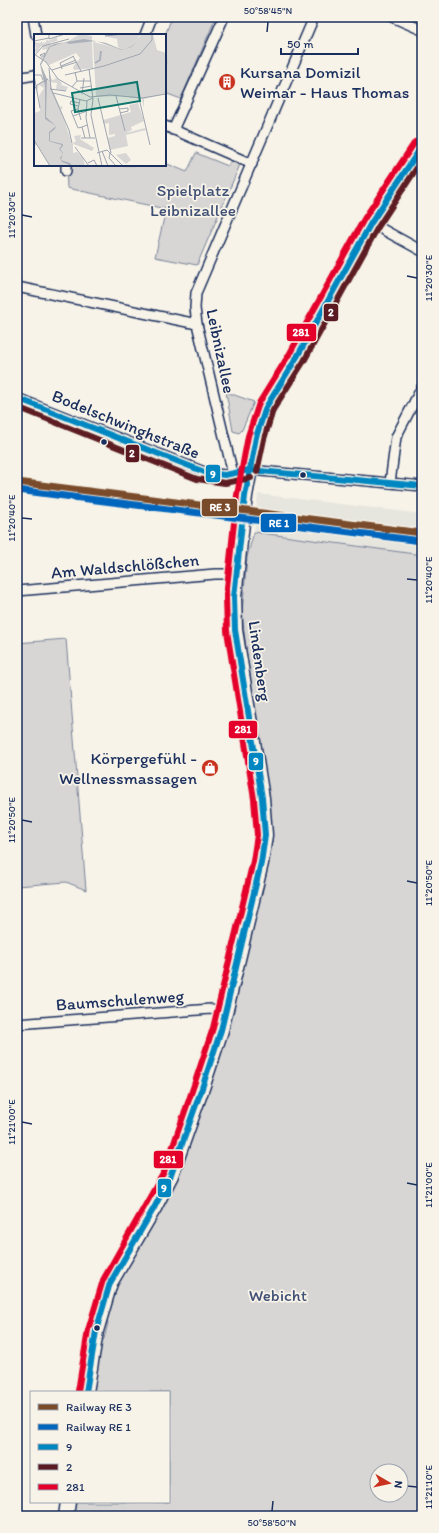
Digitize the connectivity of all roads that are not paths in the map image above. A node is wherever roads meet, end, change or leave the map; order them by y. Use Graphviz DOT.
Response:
graph roads {
  1 [pos="33,17"];
  2 [pos="152,17"];
  3 [pos="224,17"];
  4 [pos="314,17"];
  5 [pos="392,17"];
  6 [pos="422,30"];
  7 [pos="36,34"];
  8 [pos="145,34"];
  9 [pos="34,75"];
  10 [pos="17,78"];
  11 [pos="169,128"];
  12 [pos="422,146"];
  13 [pos="252,164"];
  14 [pos="371,223"];
  15 [pos="422,251"];
  16 [pos="17,286"];
  17 [pos="197,324"];
  18 [pos="422,387"];
  19 [pos="17,398"];
  20 [pos="249,470"];
  21 [pos="233,474"];
  22 [pos="390,483"];
  23 [pos="422,486"];
  24 [pos="236,574"];
  25 [pos="17,591"];
  26 [pos="225,1011"];
  27 [pos="17,1024"];
  28 [pos="86,1391"];
  29 [pos="68,1503"];
  30 [pos="66,1516"];
  1 -- 7 [label="street"];
  2 -- 8 [label="street"];
  3 -- 11 [label="street"];
  4 -- 13 [label="street, Leibnizallee"];
  5 -- 6 [label="street"];
  9 -- 10 [label="street"];
  11 -- 13 [label="street"];
  12 -- 14 [label="main road, Lindenberg"];
  13 -- 17 [label="street, Leibnizallee"];
  14 -- 15 [label="street"];
  14 -- 20 [label="main road, Lindenberg"];
  16 -- 17 [label="street"];
  17 -- 21 [label="street, Leibnizallee"];
  18 -- 22 [label="street"];
  19 -- 21 [label="street, Bodelschwinghstraße"];
  20 -- 21 [label="street, Bodelschwinghstraße"];
  20 -- 22 [label="street, Bodelschwinghstraße"];
  20 -- 24 [label="main road, Lindenberg"];
  22 -- 23 [label="street, Bodelschwinghstraße"];
  24 -- 25 [label="street, Am Waldschlößchen"];
  24 -- 26 [label="main road, Lindenberg"];
  26 -- 27 [label="street, Baumschulenweg"];
  26 -- 28 [label="main road, Lindenberg"];
  29 -- 30 [label="main road"];
}
